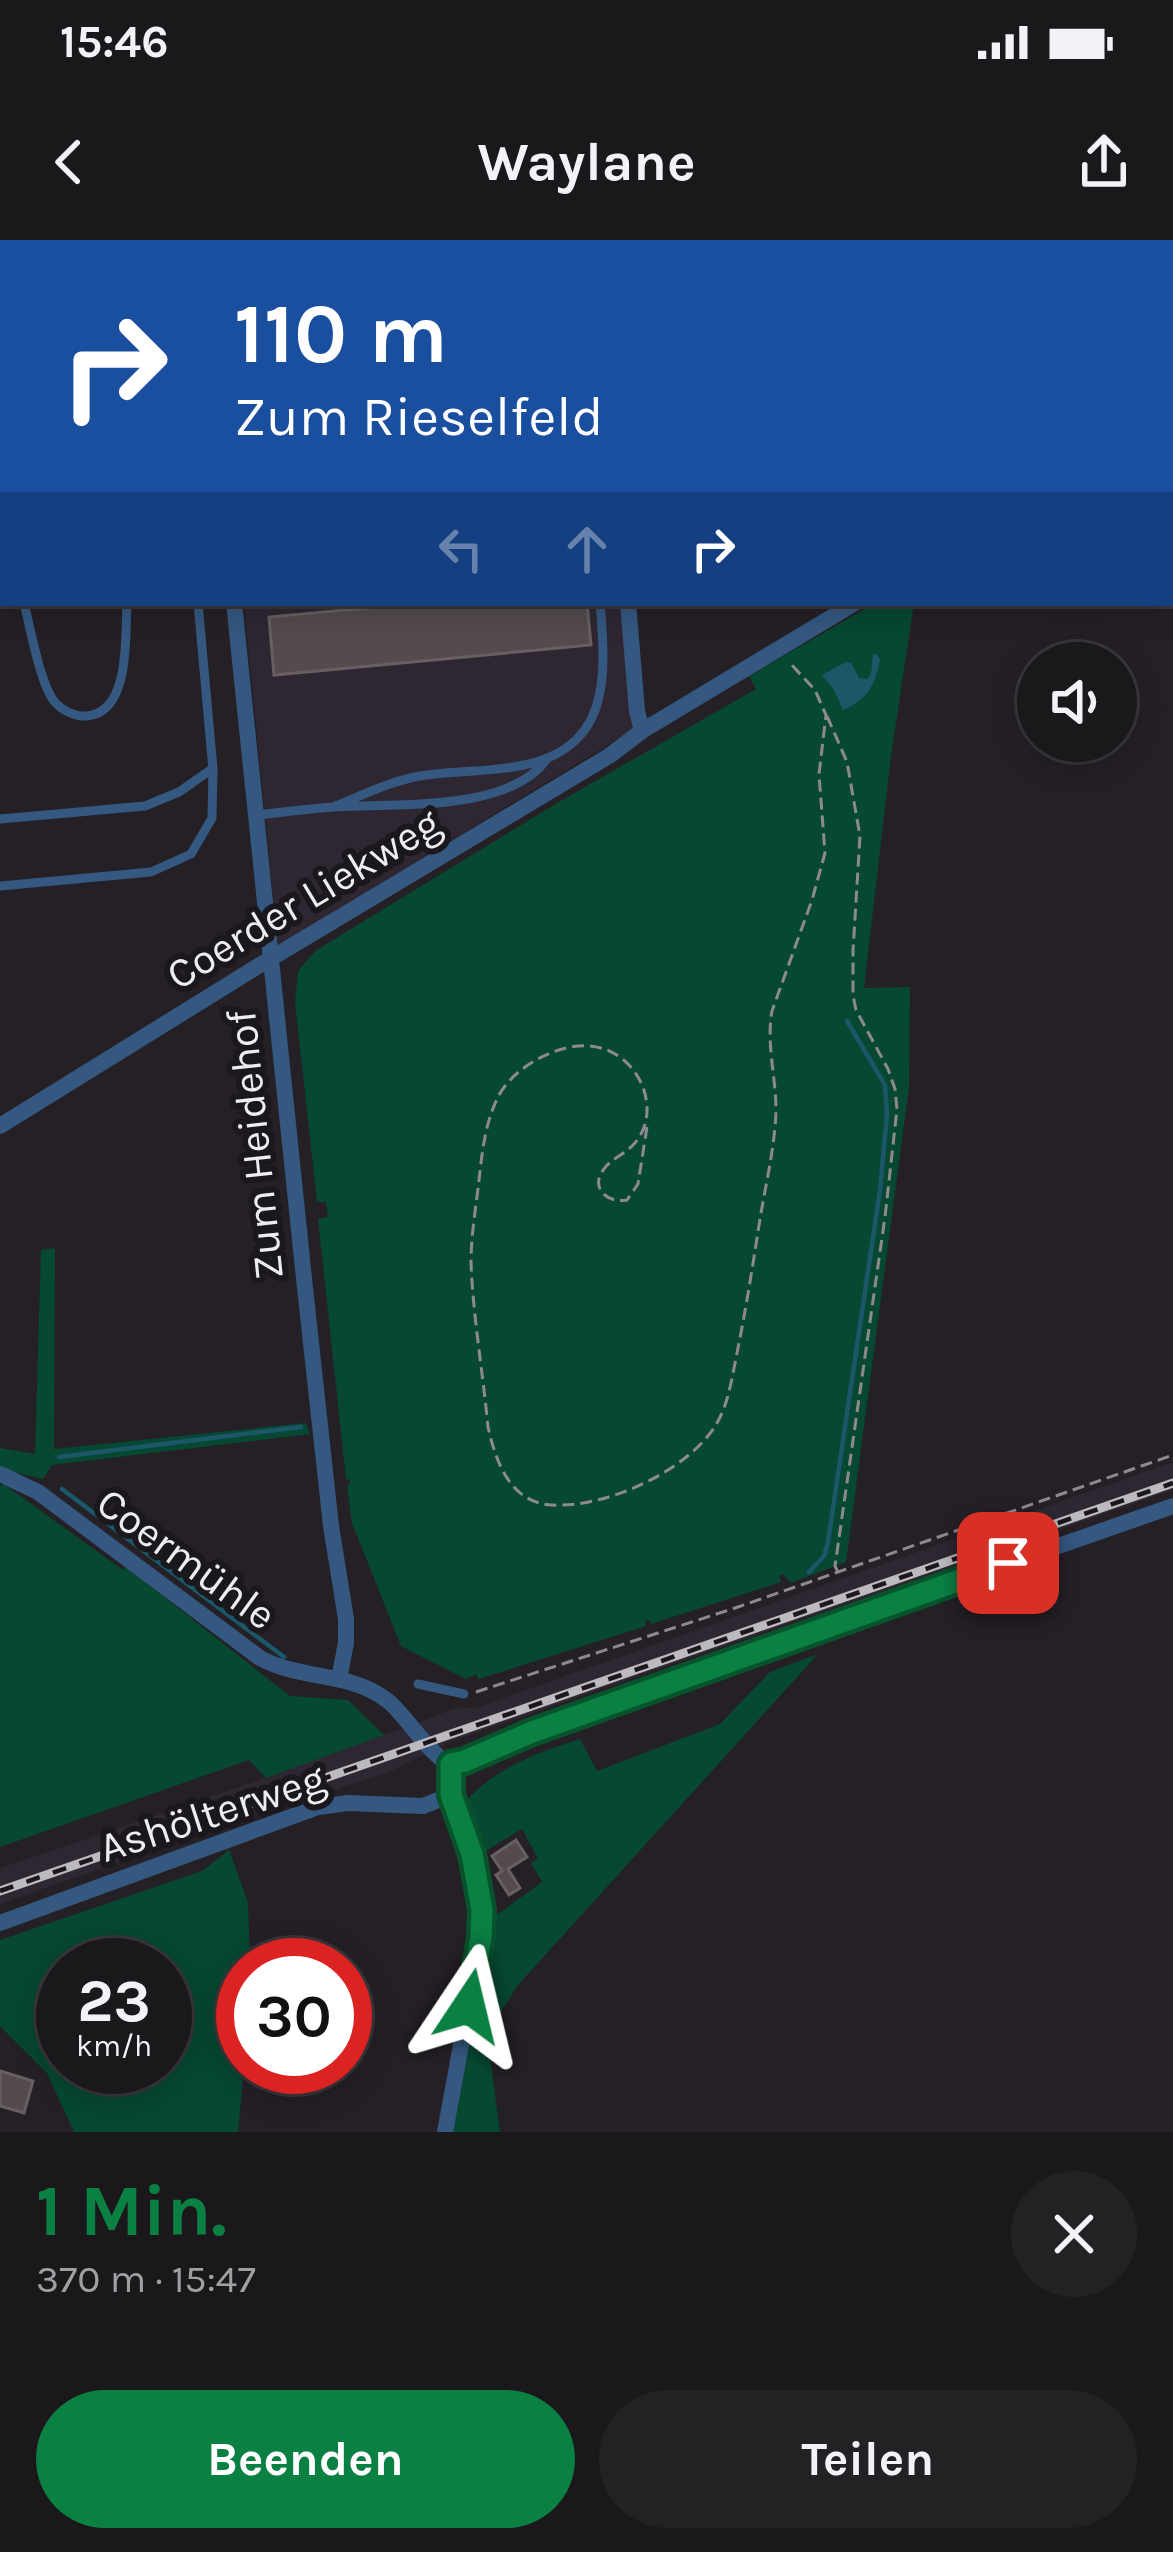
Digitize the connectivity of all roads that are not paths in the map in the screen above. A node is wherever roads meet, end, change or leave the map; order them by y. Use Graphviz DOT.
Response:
graph roads {
  1 [pos="25,606"];
  2 [pos="127,606"];
  3 [pos="198,606"];
  4 [pos="234,606"];
  5 [pos="600,606"];
  6 [pos="628,606"];
  7 [pos="850,606"];
  8 [pos="642,731"];
  9 [pos="549,756"];
  10 [pos="213,769"];
  11 [pos="333,807"];
  12 [pos="258,815"];
  13 [pos="0,819"];
  14 [pos="0,886"];
  15 [pos="271,959"];
  16 [pos="0,1126"];
  17 [pos="0,1474"];
  18 [pos="1173,1506"];
  19 [pos="339,1679"];
  20 [pos="418,1684"];
  21 [pos="464,1694"];
  22 [pos="451,1764"];
  23 [pos="451,1795"];
  24 [pos="0,1922"];
  25 [pos="445,2132"];
  1 -- 2 [label="lane"];
  3 -- 10 [label="lane"];
  4 -- 12 [label="street, Zum Heidehof"];
  5 -- 9 [label="lane"];
  6 -- 8 [label="street"];
  7 -- 8 [label="street, Coerder Liekweg"];
  8 -- 15 [label="street, Coerder Liekweg"];
  9 -- 11 [label="lane"];
  9 -- 11 [label="lane"];
  10 -- 13 [label="lane"];
  10 -- 14 [label="lane"];
  11 -- 12 [label="lane"];
  12 -- 15 [label="street, Zum Heidehof"];
  15 -- 16 [label="street, Coerder Liekweg"];
  15 -- 19 [label="street, Zum Heidehof"];
  17 -- 19 [label="street, Coermühle"];
  18 -- 22 [label="street"];
  19 -- 22 [label="street, Coermühle"];
  20 -- 21 [label="lane"];
  22 -- 23 [label="street"];
  23 -- 24 [label="street, Ashölterweg"];
  23 -- 25 [label="street"];
}
